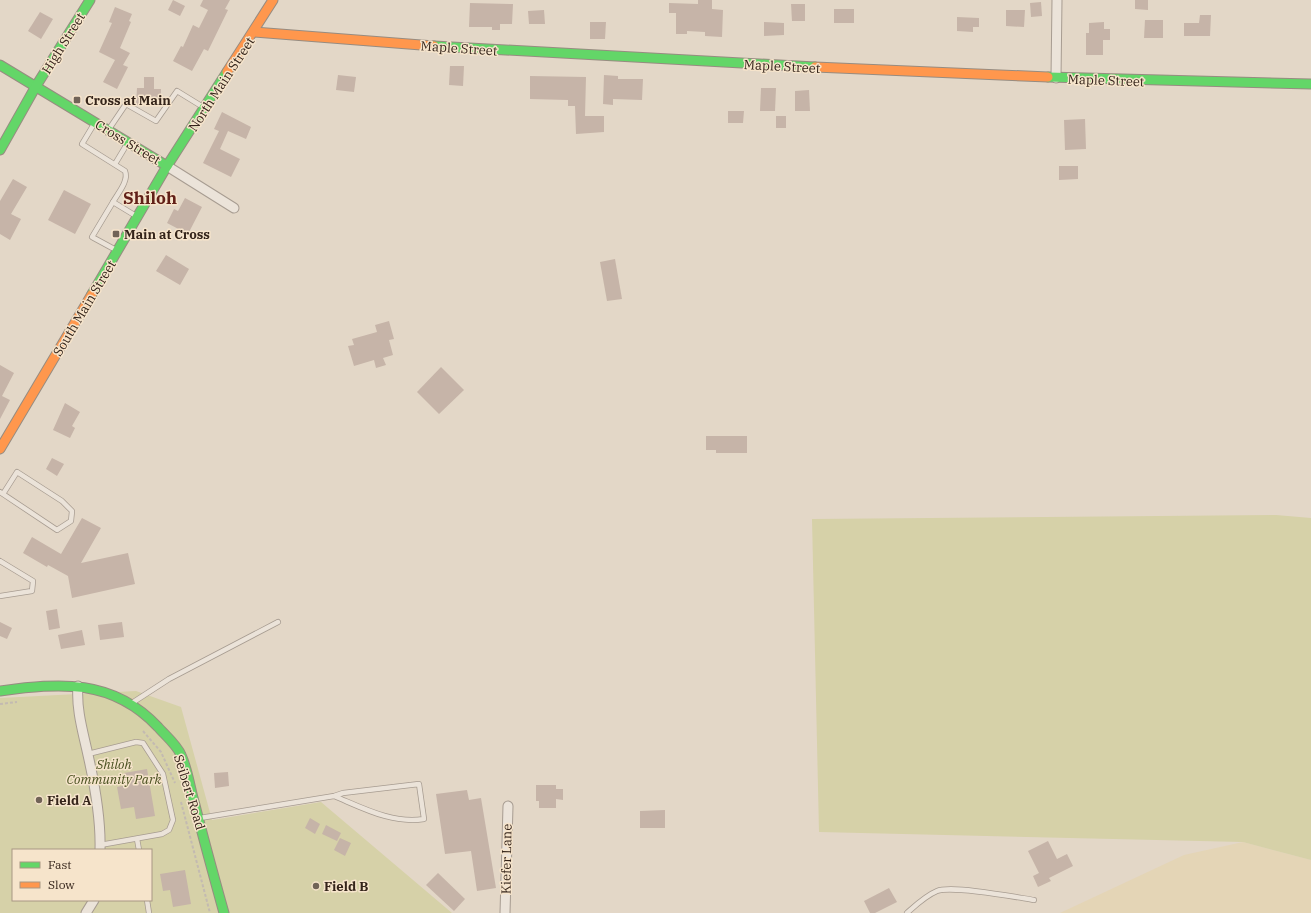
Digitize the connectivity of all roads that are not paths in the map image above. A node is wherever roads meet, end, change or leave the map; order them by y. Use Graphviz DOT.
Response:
graph roads {
  1 [pos="90,0"];
  2 [pos="273,0"];
  3 [pos="1057,0"];
  4 [pos="254,32"];
  5 [pos="0,65"];
  6 [pos="1056,78"];
  7 [pos="1311,84"];
  8 [pos="36,86"];
  9 [pos="205,108"];
  10 [pos="95,122"];
  11 [pos="108,130"];
  12 [pos="128,142"];
  13 [pos="0,150"];
  14 [pos="115,164"];
  15 [pos="167,166"];
  16 [pos="113,202"];
  17 [pos="234,208"];
  18 [pos="138,216"];
  19 [pos="117,251"];
  20 [pos="1,446"];
  21 [pos="1,493"];
  22 [pos="0,561"];
  23 [pos="0,596"];
  24 [pos="278,622"];
  25 [pos="78,686"];
  26 [pos="0,691"];
  27 [pos="131,704"];
  28 [pos="88,754"];
  29 [pos="334,796"];
  30 [pos="508,806"];
  31 [pos="198,818"];
  32 [pos="137,838"];
  33 [pos="100,847"];
  34 [pos="139,849"];
  35 [pos="1034,900"];
  36 [pos="93,901"];
  37 [pos="147,901"];
  38 [pos="86,913"];
  39 [pos="149,913"];
  40 [pos="224,913"];
  41 [pos="505,913"];
  42 [pos="907,913"];
  1 -- 8 [label="main road, High Street"];
  2 -- 4 [label="main road, North Main Street"];
  3 -- 6 [label="street"];
  4 -- 6 [label="main road, Maple Street"];
  4 -- 9 [label="main road, North Main Street"];
  5 -- 8 [label="main road, Cross Street"];
  6 -- 7 [label="main road, Maple Street"];
  8 -- 10 [label="main road, Cross Street"];
  8 -- 13 [label="main road, High Street"];
  9 -- 11 [label="lane"];
  9 -- 15 [label="main road, North Main Street"];
  10 -- 11 [label="main road, Cross Street"];
  10 -- 14 [label="lane"];
  11 -- 12 [label="main road, Cross Street"];
  12 -- 14 [label="lane"];
  12 -- 15 [label="main road, Cross Street"];
  14 -- 16 [label="lane"];
  15 -- 17 [label="street, Cross Street"];
  15 -- 18 [label="main road, South Main Street"];
  16 -- 18 [label="lane"];
  16 -- 19 [label="lane"];
  18 -- 19 [label="main road, South Main Street"];
  19 -- 20 [label="main road, South Main Street"];
  21 -- 21 [label="lane"];
  22 -- 23 [label="lane"];
  24 -- 27 [label="lane"];
  25 -- 26 [label="main road, Seibert Road"];
  25 -- 27 [label="main road, Seibert Road"];
  25 -- 28 [label="street"];
  27 -- 31 [label="main road, Seibert Road"];
  28 -- 32 [label="lane"];
  28 -- 33 [label="street"];
  29 -- 29 [label="lane"];
  29 -- 31 [label="lane"];
  30 -- 41 [label="street, Kiefer Lane"];
  31 -- 40 [label="main road, Seibert Road"];
  32 -- 33 [label="lane"];
  32 -- 34 [label="lane"];
  35 -- 42 [label="lane"];
  36 -- 38 [label="street"];
  37 -- 39 [label="lane"];
}
